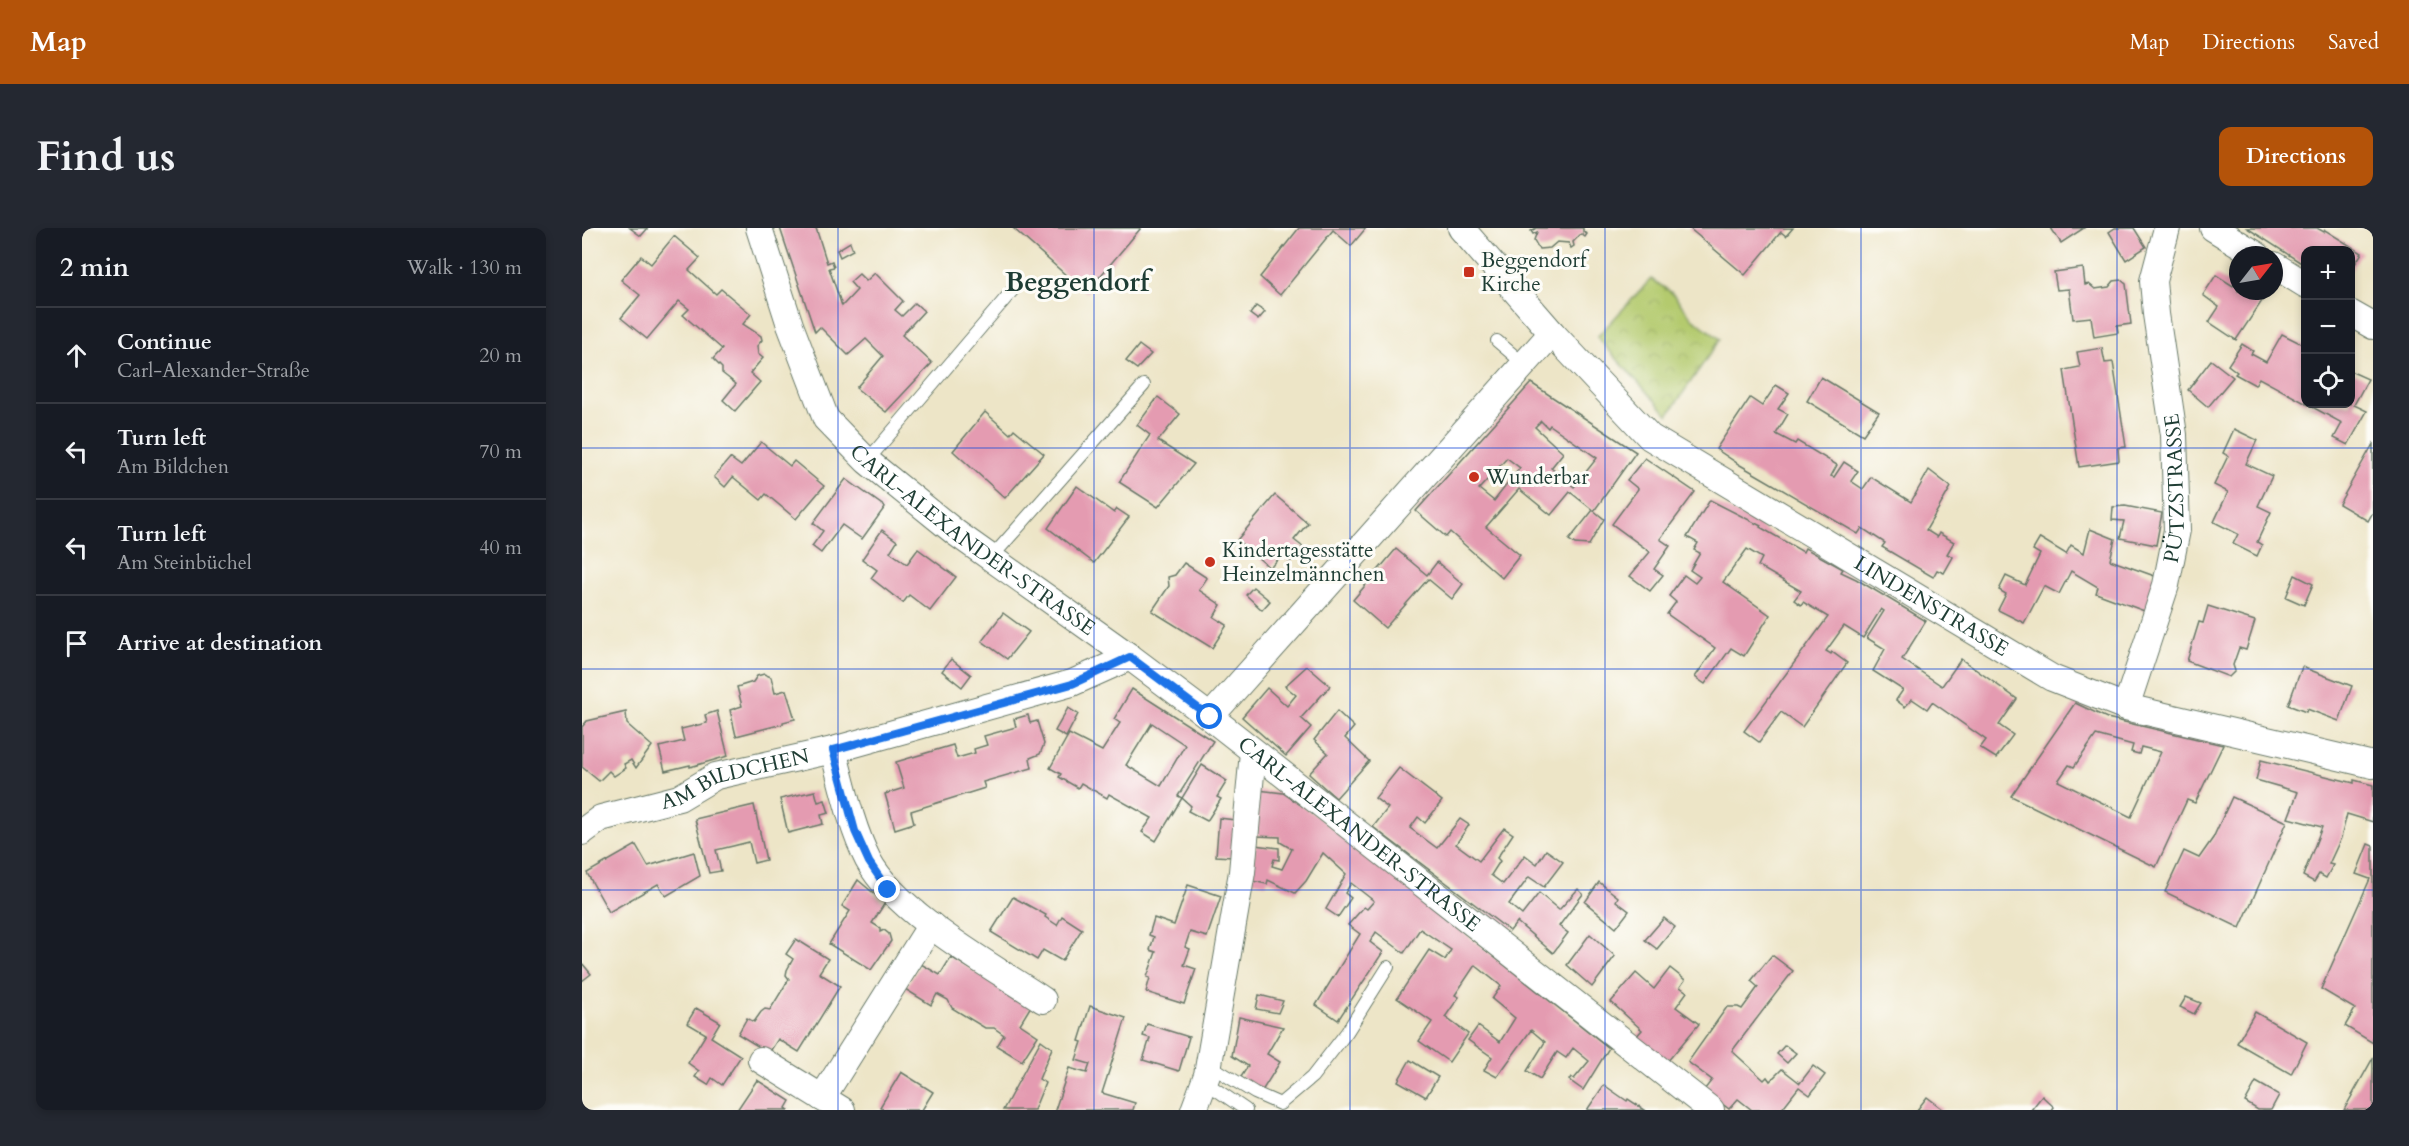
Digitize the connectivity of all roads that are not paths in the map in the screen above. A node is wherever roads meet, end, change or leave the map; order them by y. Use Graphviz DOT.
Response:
graph roads {
  1 [pos="759,228"];
  2 [pos="1461,228"];
  3 [pos="2167,228"];
  4 [pos="2213,228"];
  5 [pos="2242,246"];
  6 [pos="2283,271"];
  7 [pos="2301,282"];
  8 [pos="1017,285"];
  9 [pos="2355,316"];
  10 [pos="2373,326"];
  11 [pos="1552,333"];
  12 [pos="1497,341"];
  13 [pos="1524,364"];
  14 [pos="1144,385"];
  15 [pos="867,461"];
  16 [pos="991,558"];
  17 [pos="1130,657"];
  18 [pos="2126,707"];
  19 [pos="1210,717"];
  20 [pos="833,750"];
  21 [pos="1253,752"];
  22 [pos="2373,765"];
  23 [pos="582,832"];
  24 [pos="931,925"];
  25 [pos="1388,967"];
  26 [pos="1043,1000"];
  27 [pos="761,1060"];
  28 [pos="1207,1073"];
  29 [pos="832,1104"];
  30 [pos="1194,1110"];
  31 [pos="1246,1110"];
  32 [pos="1711,1110"];
  1 -- 15 [label="street, CARL-ALEXANDER-STRASSE"];
  2 -- 11 [label="street, LINDENSTRASSE"];
  3 -- 18 [label="street, PÜTZSTRASSE"];
  4 -- 5 [label="street"];
  6 -- 7 [label="street"];
  8 -- 15 [label="lane"];
  9 -- 10 [label="street"];
  11 -- 13 [label="street"];
  11 -- 18 [label="street, LINDENSTRASSE"];
  12 -- 13 [label="lane"];
  13 -- 19 [label="street"];
  14 -- 16 [label="lane"];
  15 -- 16 [label="street, CARL-ALEXANDER-STRASSE"];
  16 -- 17 [label="street, CARL-ALEXANDER-STRASSE"];
  17 -- 19 [label="street, CARL-ALEXANDER-STRASSE"];
  17 -- 20 [label="street, AM BILDCHEN"];
  18 -- 22 [label="street, LINDENSTRASSE"];
  19 -- 21 [label="street, CARL-ALEXANDER-STRASSE"];
  20 -- 23 [label="street, AM BILDCHEN"];
  20 -- 24 [label="street"];
  21 -- 28 [label="street"];
  21 -- 32 [label="street, CARL-ALEXANDER-STRASSE"];
  24 -- 26 [label="street"];
  24 -- 29 [label="street"];
  25 -- 28 [label="lane"];
  27 -- 29 [label="street"];
  28 -- 30 [label="street"];
  28 -- 31 [label="lane"];
}
